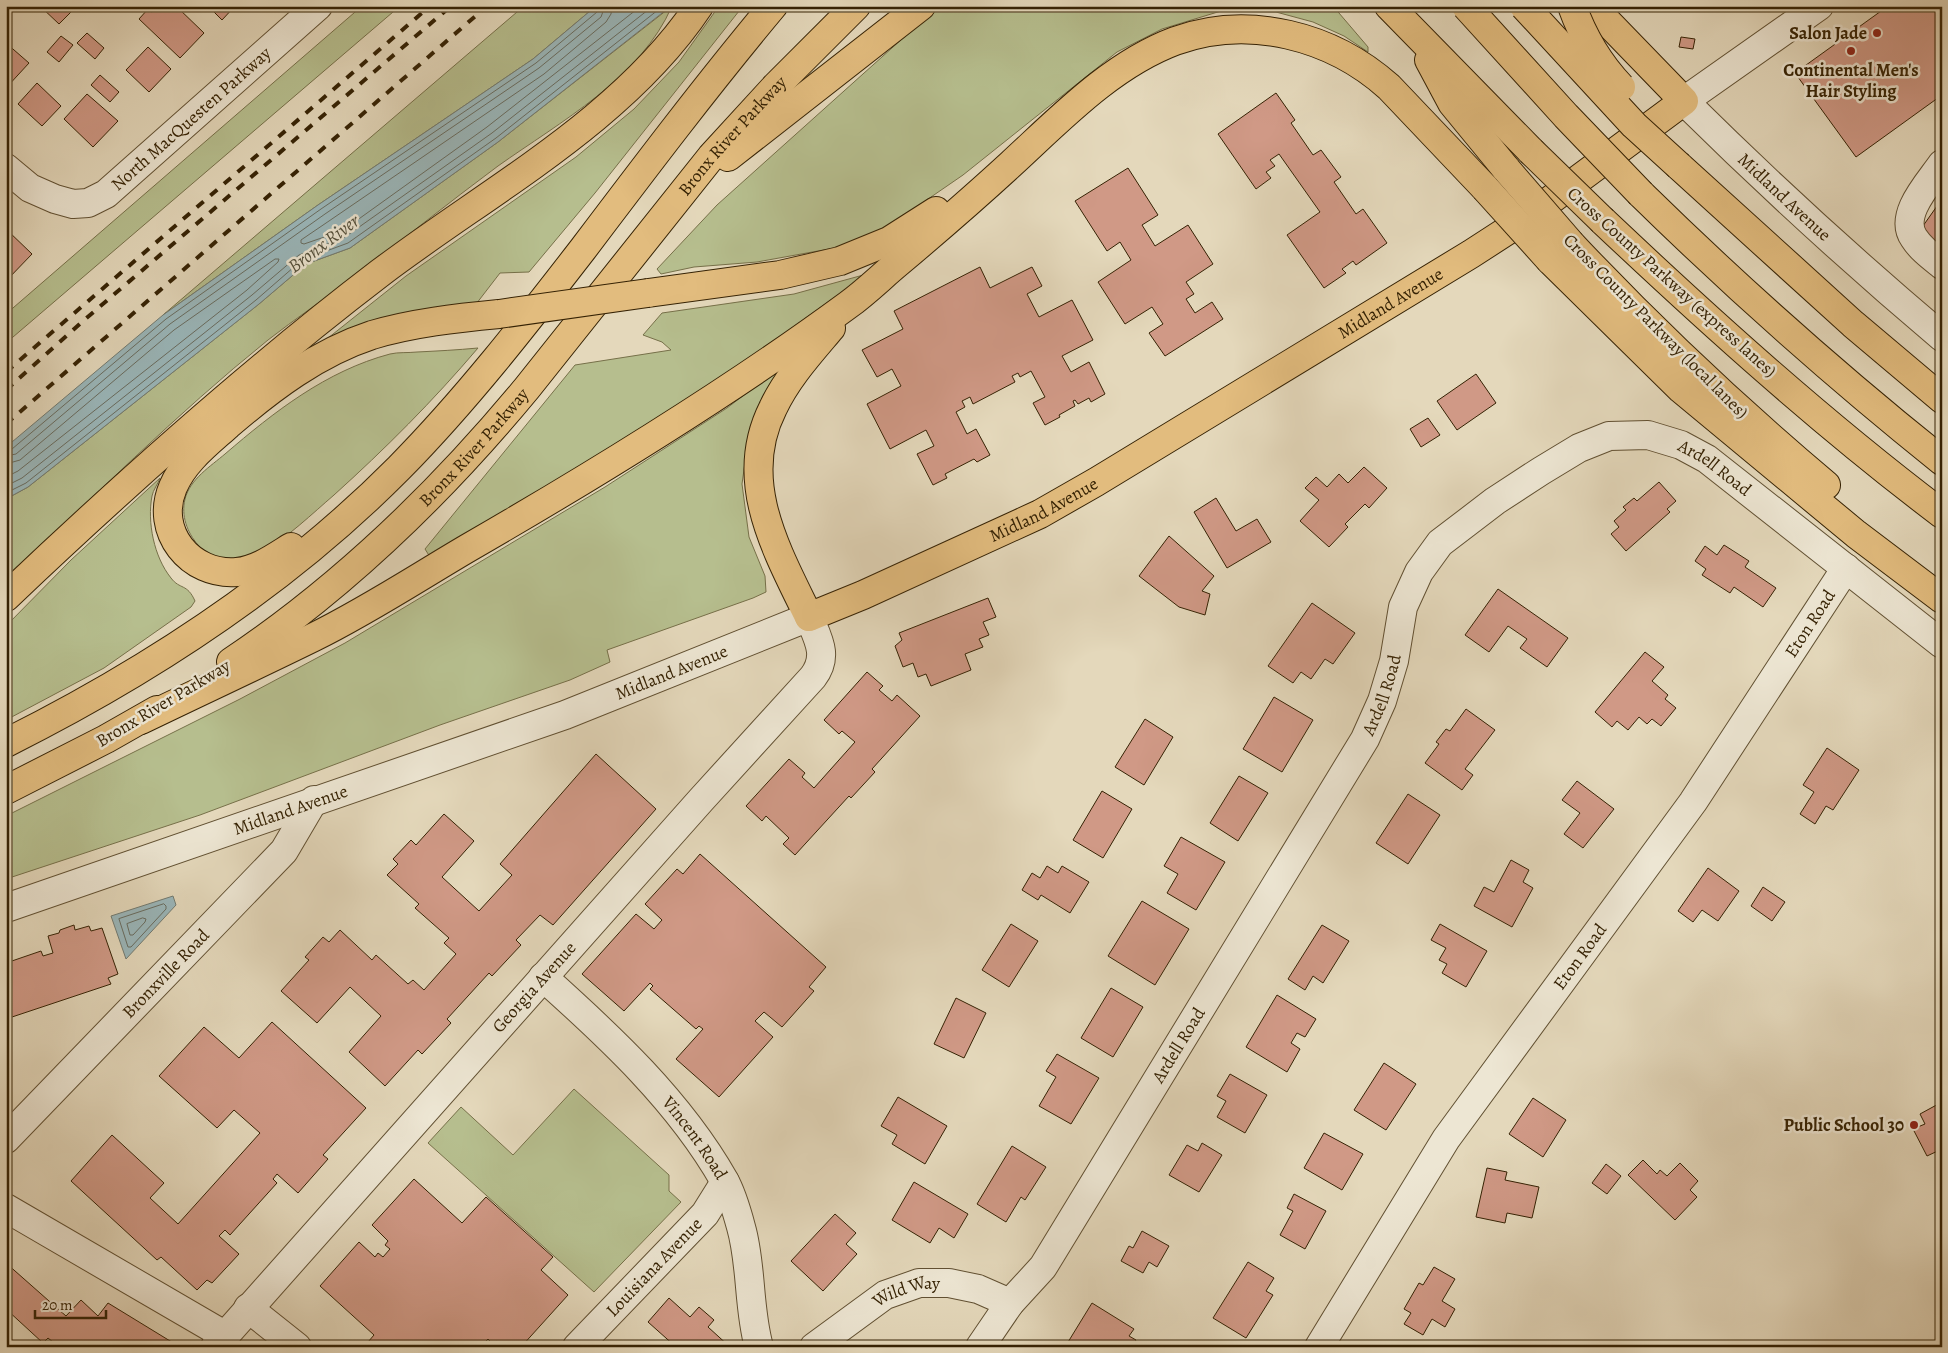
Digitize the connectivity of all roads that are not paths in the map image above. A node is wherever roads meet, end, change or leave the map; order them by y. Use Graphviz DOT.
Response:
graph roads {
  1 [pos="318,6"];
  2 [pos="699,6"];
  3 [pos="773,6"];
  4 [pos="856,6"];
  5 [pos="921,6"];
  6 [pos="1389,6"];
  7 [pos="1466,6"];
  8 [pos="1524,6"];
  9 [pos="1572,6"];
  10 [pos="1592,6"];
  11 [pos="1818,6"];
  12 [pos="1415,34"];
  13 [pos="1684,101"];
  14 [pos="1063,116"];
  15 [pos="1685,162"];
  16 [pos="1942,164"];
  17 [pos="6,168"];
  18 [pos="678,197"];
  19 [pos="1942,265"];
  20 [pos="851,302"];
  21 [pos="1942,337"];
  22 [pos="1942,399"];
  23 [pos="1942,461"];
  24 [pos="367,499"];
  25 [pos="1942,514"];
  26 [pos="1846,568"];
  27 [pos="1942,579"];
  28 [pos="6,597"];
  29 [pos="1942,599"];
  30 [pos="809,617"];
  31 [pos="1942,644"];
  32 [pos="141,720"];
  33 [pos="6,743"];
  34 [pos="6,790"];
  35 [pos="314,800"];
  36 [pos="6,908"];
  37 [pos="543,977"];
  38 [pos="6,1138"];
  39 [pos="725,1182"];
  40 [pos="6,1208"];
  41 [pos="1010,1303"];
  42 [pos="248,1308"];
  43 [pos="220,1341"];
  44 [pos="297,1347"];
  45 [pos="577,1347"];
  46 [pos="759,1347"];
  47 [pos="814,1347"];
  48 [pos="980,1347"];
  49 [pos="1319,1347"];
  1 -- 17 [label="street, North MacQuesten Parkway"];
  2 -- 28 [label="main road"];
  3 -- 24 [label="main road"];
  4 -- 18 [label="main road, Bronx River Parkway"];
  5 -- 18 [label="main road"];
  6 -- 12 [label="main road"];
  7 -- 23 [label="main road, bridge"];
  8 -- 15 [label="main road, bridge"];
  9 -- 15 [label="main road, bridge"];
  10 -- 13 [label="main road"];
  11 -- 13 [label="street"];
  12 -- 25 [label="main road, Cross County Parkway (express lanes), bridge"];
  12 -- 27 [label="main road, Cross County Parkway (local lanes), bridge"];
  13 -- 21 [label="street, Midland Avenue"];
  13 -- 30 [label="main road, Midland Avenue"];
  14 -- 20 [label="main road"];
  14 -- 24 [label="main road, bridge"];
  14 -- 29 [label="main road, bridge"];
  15 -- 22 [label="main road"];
  16 -- 19 [label="street"];
  18 -- 32 [label="main road, Bronx River Parkway"];
  20 -- 30 [label="main road"];
  20 -- 32 [label="main road"];
  24 -- 33 [label="main road"];
  26 -- 31 [label="street, Ardell Road"];
  26 -- 41 [label="street, Ardell Road"];
  26 -- 49 [label="street, Eton Road"];
  30 -- 35 [label="street, Midland Avenue"];
  30 -- 37 [label="street, Georgia Avenue"];
  32 -- 34 [label="main road, Bronx River Parkway"];
  35 -- 36 [label="street, Midland Avenue"];
  35 -- 38 [label="street, Bronxville Road"];
  37 -- 39 [label="street, Vincent Road"];
  37 -- 42 [label="street, Georgia Avenue"];
  39 -- 45 [label="street, Louisiana Avenue"];
  39 -- 46 [label="street, Vincent Road"];
  40 -- 43 [label="street"];
  41 -- 47 [label="street, Wild Way"];
  41 -- 48 [label="street, Ardell Road"];
  42 -- 43 [label="street, Georgia Avenue"];
  42 -- 44 [label="street"];
}
